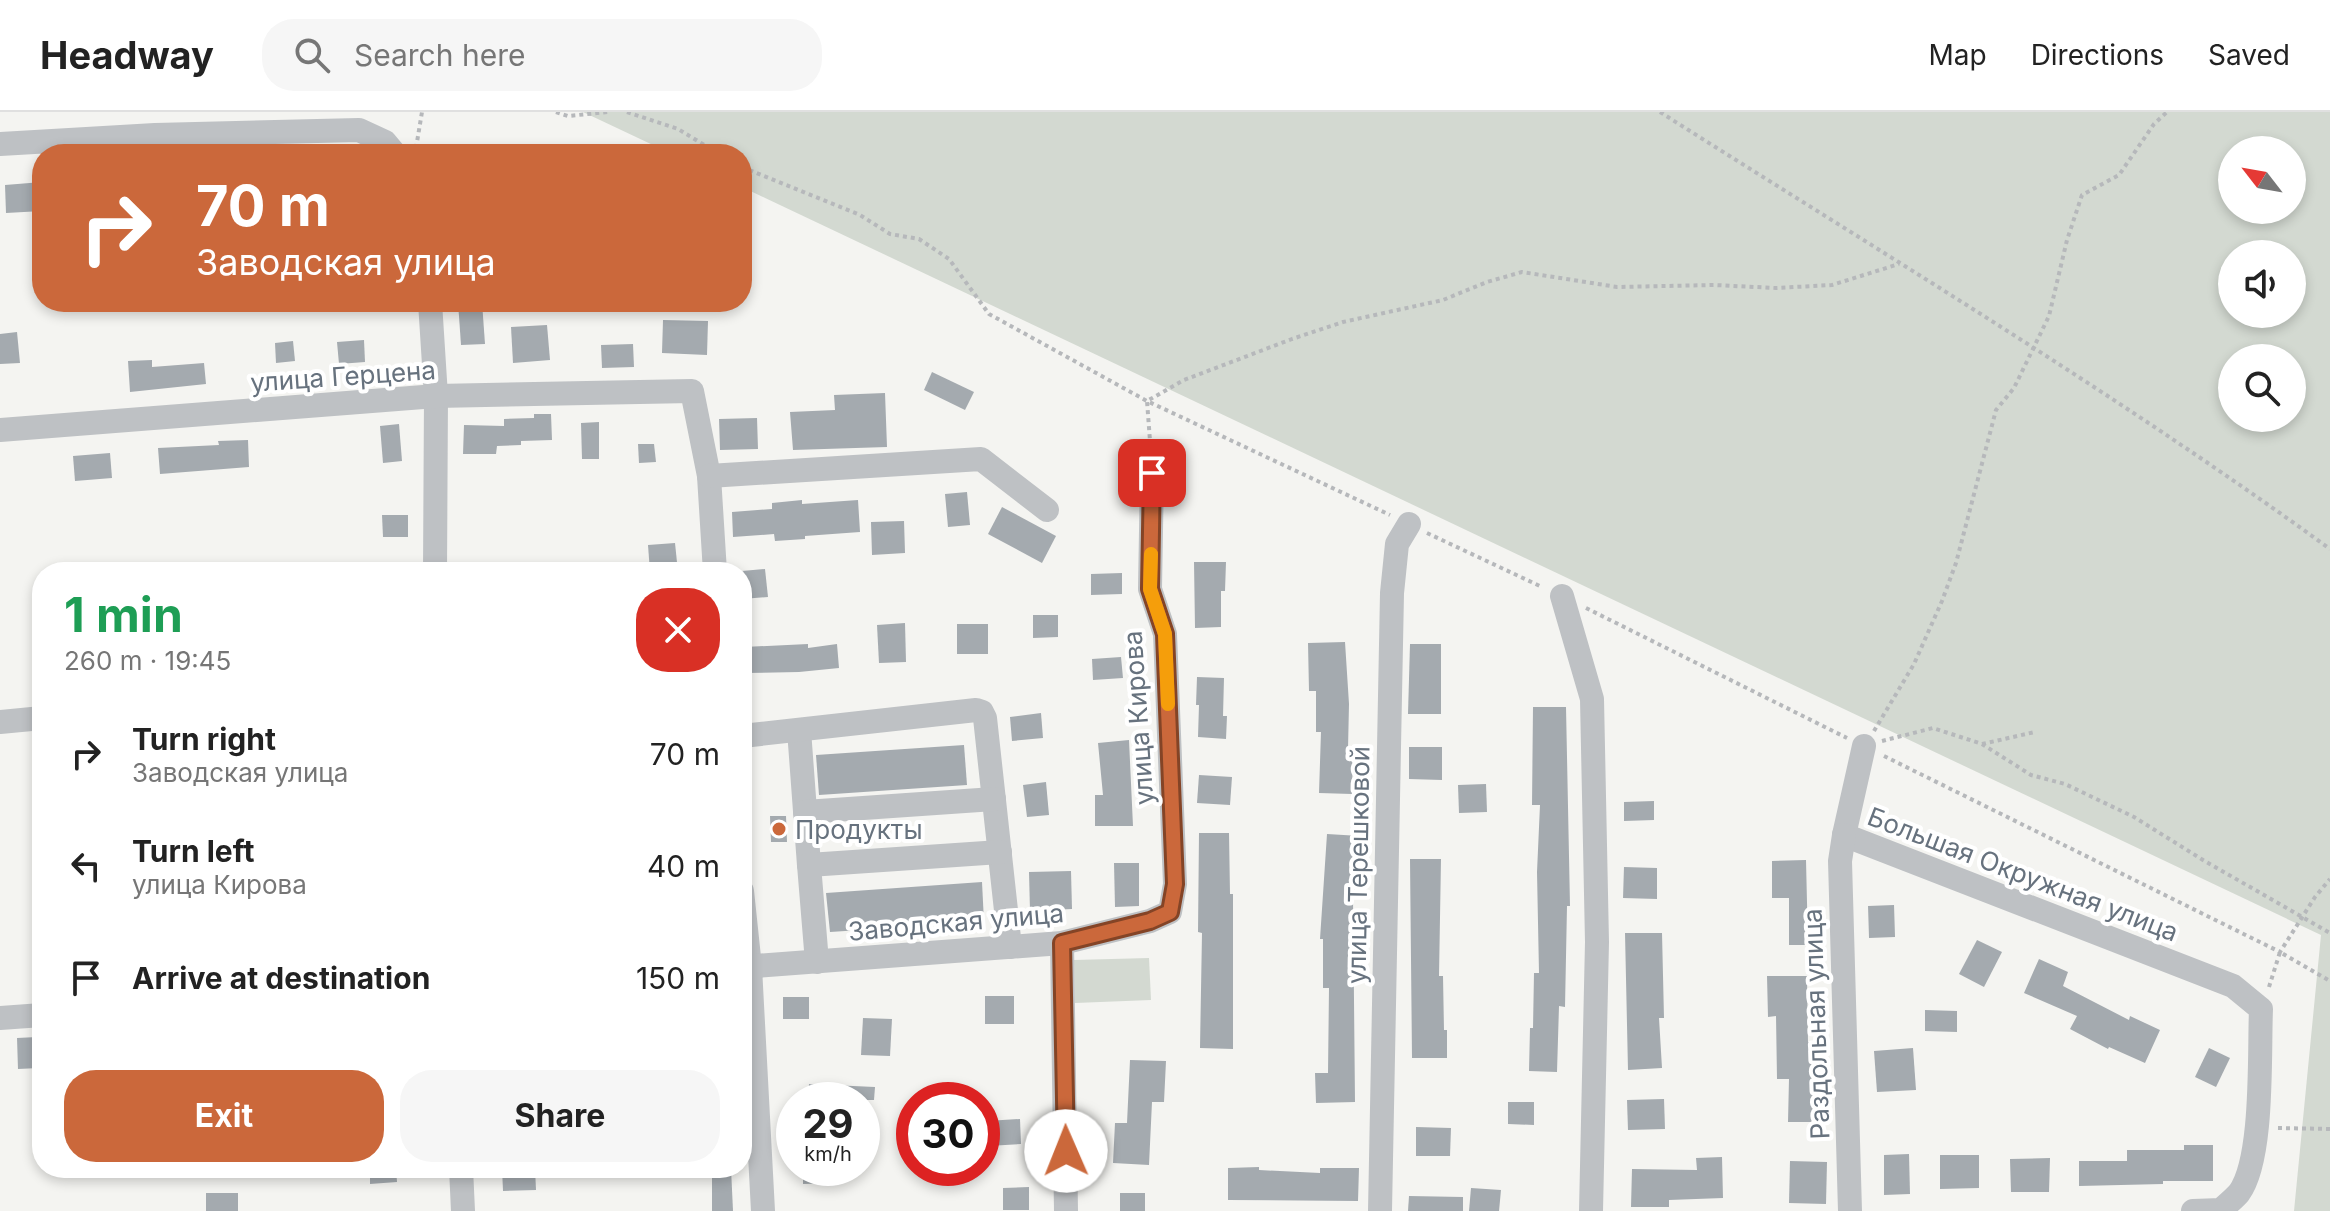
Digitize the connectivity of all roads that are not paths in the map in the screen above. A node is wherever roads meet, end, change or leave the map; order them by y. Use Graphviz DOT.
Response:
graph roads {
  1 [pos="0,144"];
  2 [pos="383,144"];
  3 [pos="431,312"];
  4 [pos="436,396"];
  5 [pos="0,430"];
  6 [pos="1152,473"];
  7 [pos="709,476"];
  8 [pos="1047,510"];
  9 [pos="1409,524"];
  10 [pos="435,562"];
  11 [pos="714,562"];
  12 [pos="1562,596"];
  13 [pos="32,719"];
  14 [pos="0,722"];
  15 [pos="799,730"];
  16 [pos="752,735"];
  17 [pos="1864,746"];
  18 [pos="994,799"];
  19 [pos="805,812"];
  20 [pos="1844,835"];
  21 [pos="1000,852"];
  22 [pos="809,865"];
  23 [pos="1170,912"];
  24 [pos="1062,943"];
  25 [pos="1010,947"];
  26 [pos="817,962"];
  27 [pos="752,967"];
  28 [pos="32,1016"];
  29 [pos="0,1018"];
  30 [pos="752,1053"];
  31 [pos="461,1178"];
  32 [pos="463,1211"];
  33 [pos="763,1211"];
  34 [pos="1066,1211"];
  35 [pos="1380,1211"];
  36 [pos="1591,1211"];
  37 [pos="1850,1211"];
  38 [pos="2193,1211"];
  1 -- 2 [label="street"];
  3 -- 4 [label="street"];
  4 -- 5 [label="street, улица Герцена"];
  4 -- 7 [label="street, улица Герцена"];
  4 -- 10 [label="street"];
  6 -- 23 [label="street, улица Кирова"];
  7 -- 8 [label="street"];
  7 -- 11 [label="street"];
  9 -- 35 [label="street, улица Терешковой"];
  12 -- 36 [label="street"];
  13 -- 14 [label="street"];
  15 -- 16 [label="street"];
  15 -- 18 [label="street"];
  15 -- 19 [label="street"];
  17 -- 20 [label="street, Большая Окружная улица"];
  18 -- 19 [label="street"];
  18 -- 21 [label="street"];
  19 -- 22 [label="street"];
  20 -- 37 [label="street, Раздольная улица"];
  20 -- 38 [label="street, Большая Окружная улица"];
  21 -- 22 [label="street"];
  21 -- 25 [label="street"];
  22 -- 26 [label="street"];
  23 -- 24 [label="street, Заводская улица"];
  24 -- 25 [label="street, Заводская улица"];
  24 -- 34 [label="street"];
  25 -- 26 [label="street, Заводская улица"];
  26 -- 27 [label="street, Заводская улица"];
  28 -- 29 [label="street"];
  30 -- 33 [label="street"];
  31 -- 32 [label="street"];
}
